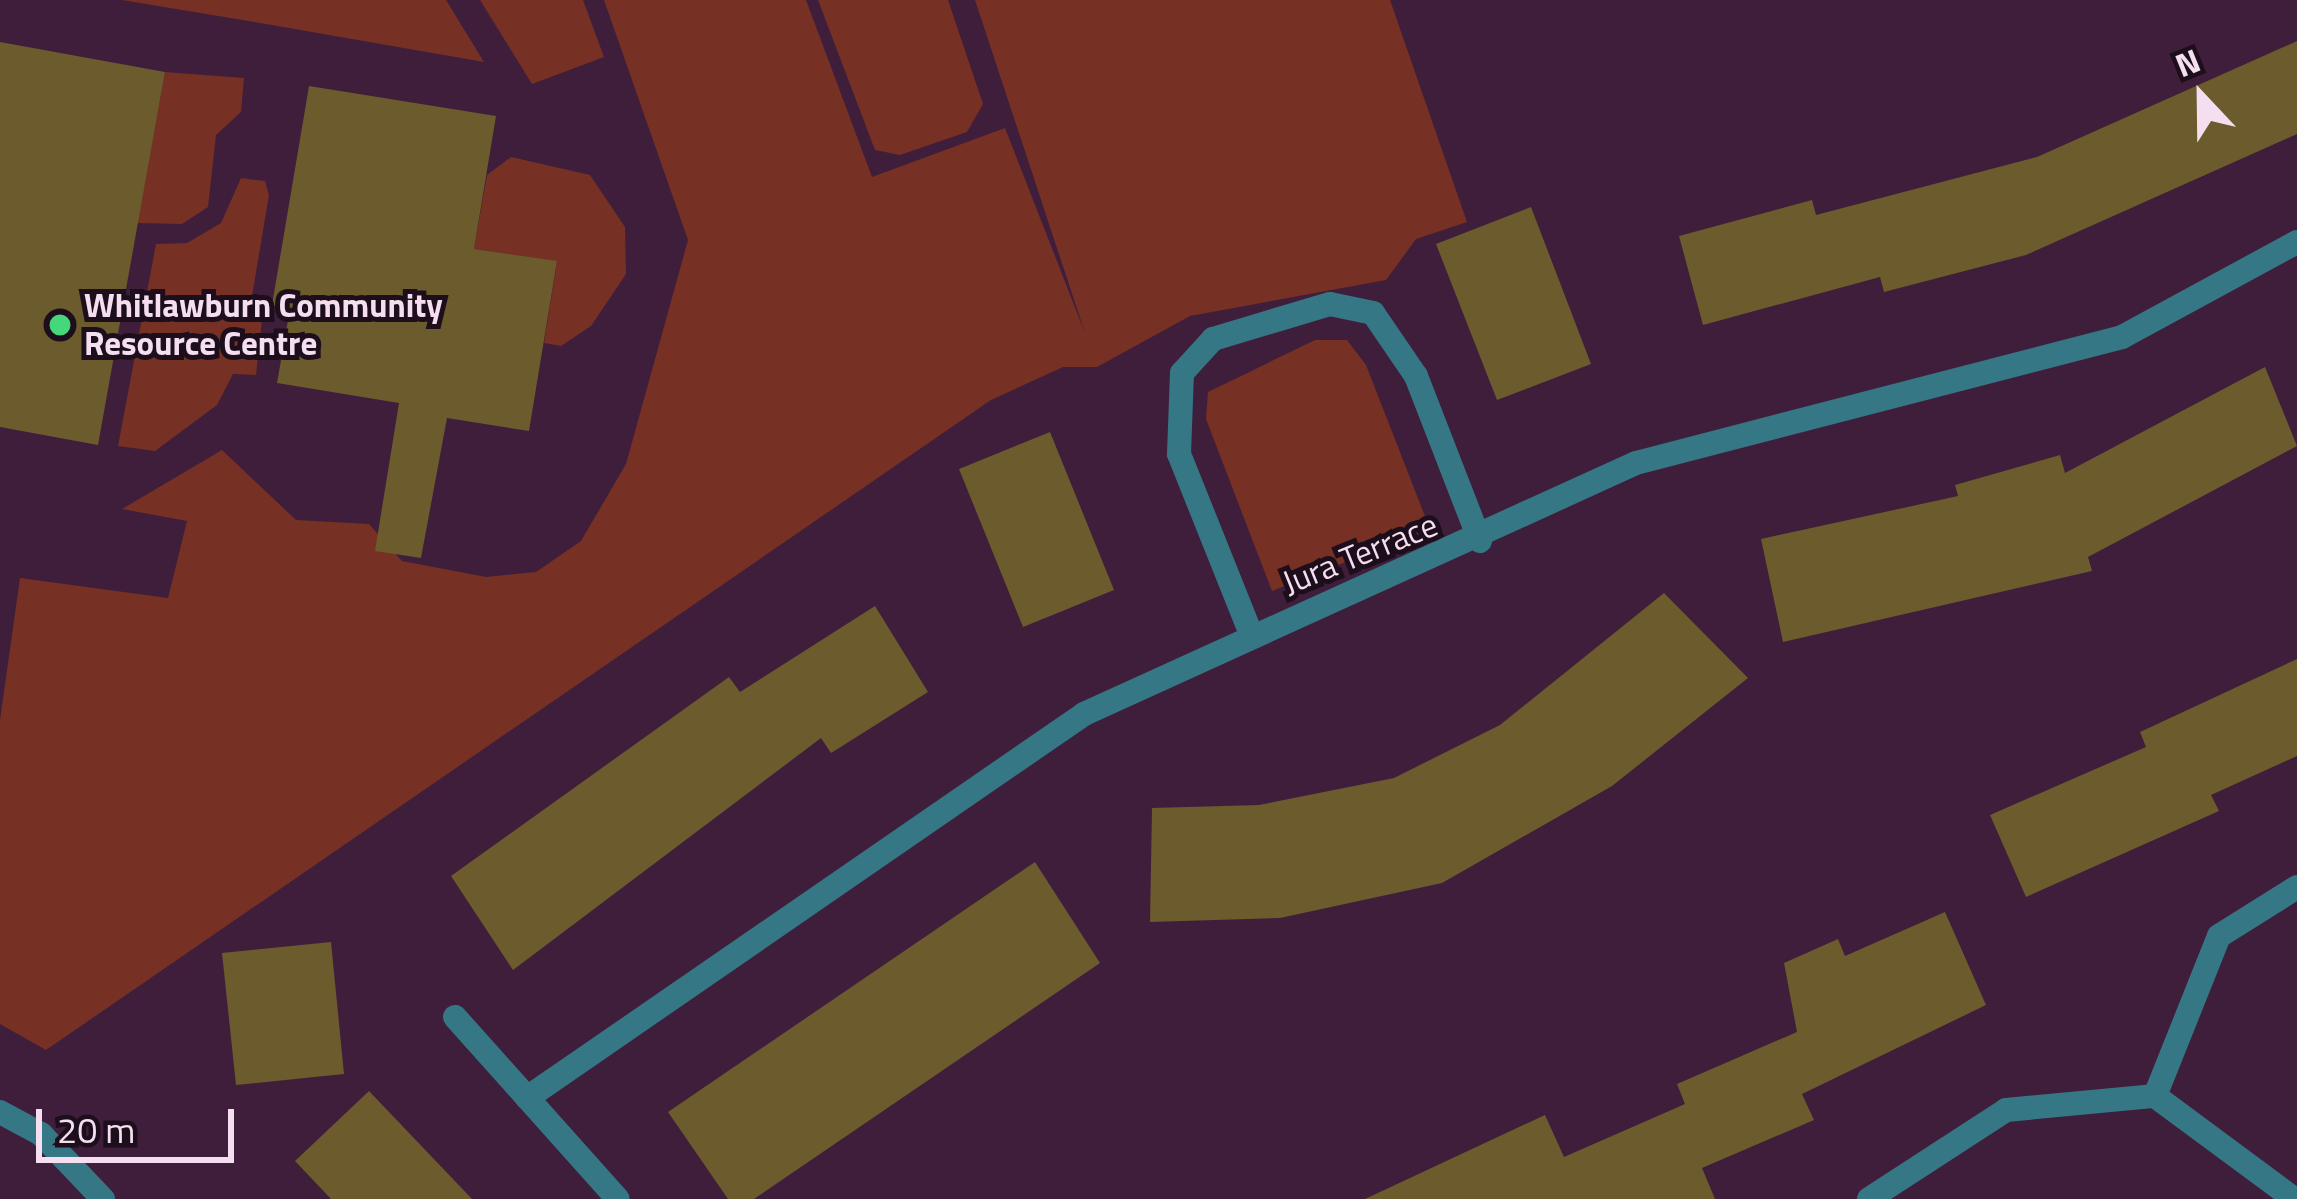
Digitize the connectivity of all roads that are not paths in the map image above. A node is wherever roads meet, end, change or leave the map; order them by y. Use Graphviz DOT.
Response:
graph roads {
  1 [pos="2297,242"];
  2 [pos="1480,541"];
  3 [pos="1250,634"];
  4 [pos="2297,886"];
  5 [pos="455,1017"];
  6 [pos="2155,1096"];
  7 [pos="527,1099"];
  8 [pos="0,1112"];
  9 [pos="103,1199"];
  10 [pos="618,1199"];
  11 [pos="1869,1199"];
  12 [pos="2294,1199"];
  1 -- 2 [label="street, Jura Terrace"];
  2 -- 3 [label="street, Jura Terrace"];
  2 -- 3 [label="street"];
  3 -- 7 [label="street, Jura Terrace"];
  4 -- 6 [label="street"];
  5 -- 7 [label="street"];
  6 -- 11 [label="street"];
  6 -- 12 [label="street"];
  7 -- 10 [label="street"];
  8 -- 9 [label="street"];
}
